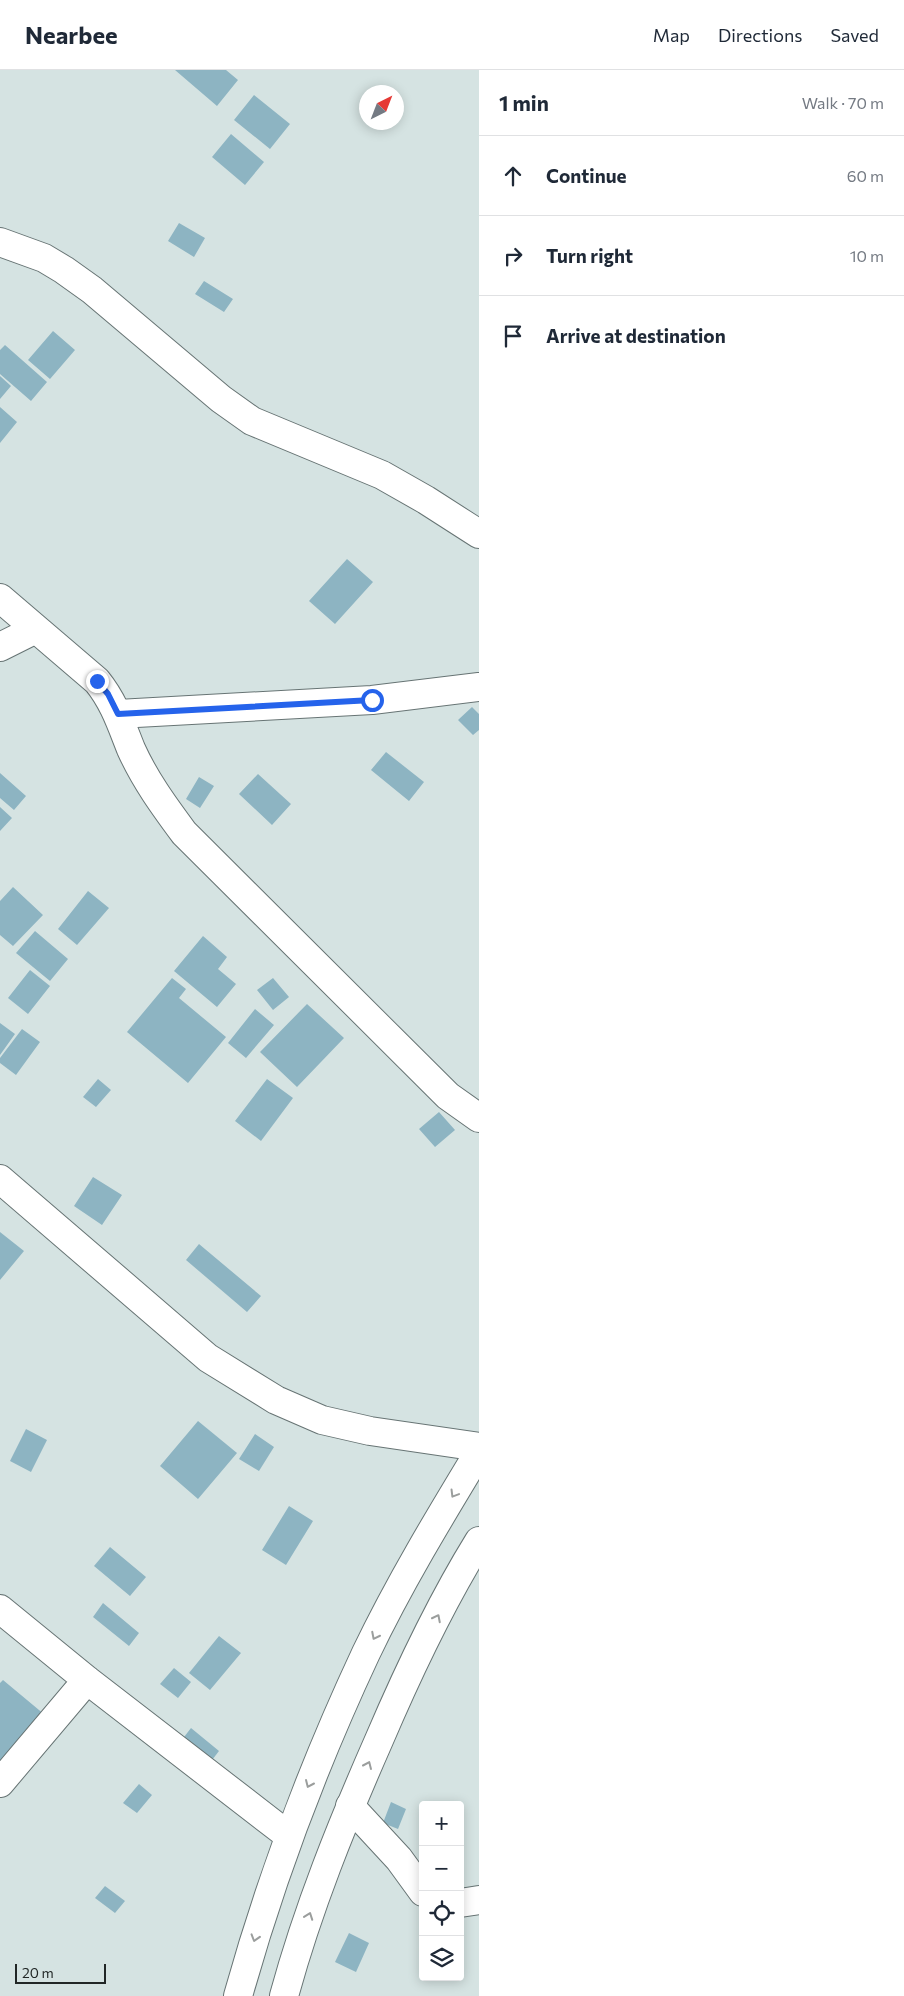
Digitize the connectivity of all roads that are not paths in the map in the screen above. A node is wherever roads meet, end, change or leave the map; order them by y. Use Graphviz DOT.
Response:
graph roads {
  1 [pos="0,242"];
  2 [pos="479,534"];
  3 [pos="0,598"];
  4 [pos="36,629"];
  5 [pos="0,647"];
  6 [pos="479,687"];
  7 [pos="118,714"];
  8 [pos="479,1118"];
  9 [pos="0,1179"];
  10 [pos="479,1447"];
  11 [pos="479,1452"];
  12 [pos="475,1555"];
  13 [pos="0,1609"];
  14 [pos="87,1680"];
  15 [pos="0,1783"];
  16 [pos="350,1806"];
  17 [pos="289,1836"];
  18 [pos="422,1891"];
  19 [pos="479,1900"];
  20 [pos="464,1902"];
  21 [pos="238,1996"];
  22 [pos="284,1996"];
  1 -- 2 [label="street"];
  3 -- 4 [label="street"];
  4 -- 5 [label="street"];
  4 -- 7 [label="street"];
  6 -- 7 [label="street"];
  7 -- 8 [label="street"];
  9 -- 10 [label="street"];
  11 -- 17 [label="street, one-way"];
  16 -- 12 [label="street, one-way"];
  13 -- 14 [label="street"];
  14 -- 15 [label="street"];
  14 -- 17 [label="street"];
  16 -- 18 [label="street"];
  22 -- 16 [label="street, one-way"];
  17 -- 21 [label="street, one-way"];
  19 -- 20 [label="street"];
}
